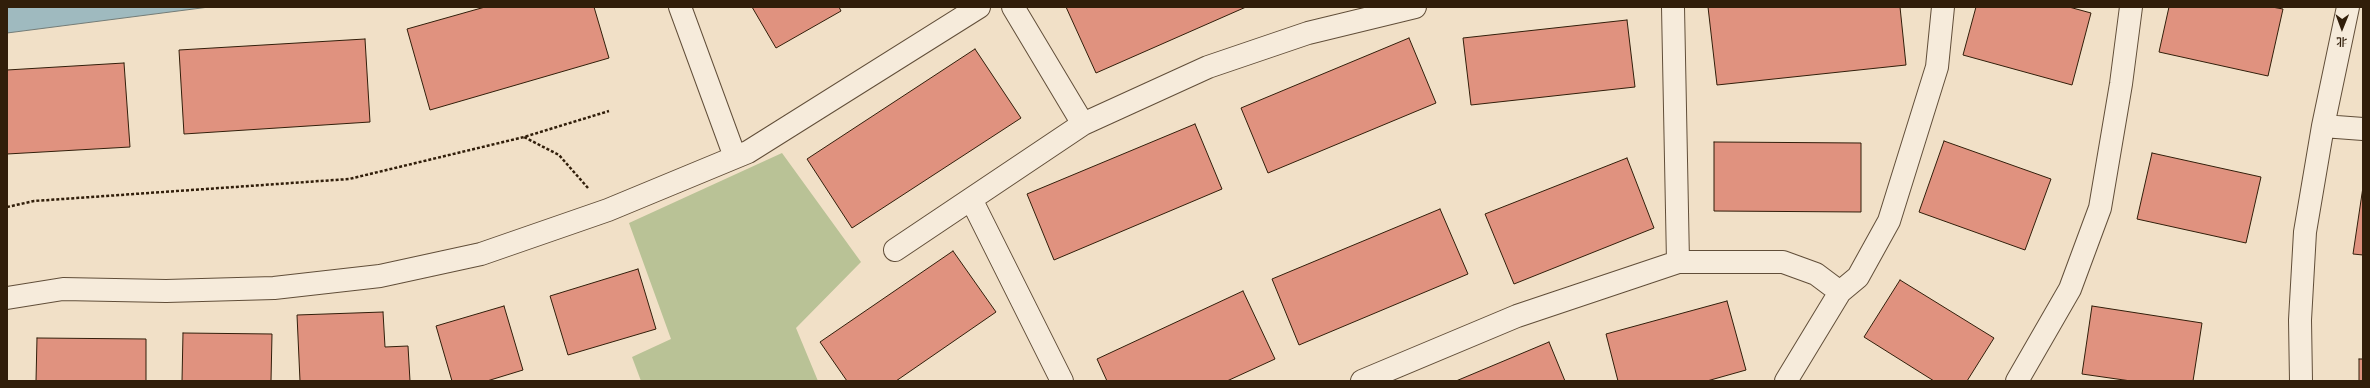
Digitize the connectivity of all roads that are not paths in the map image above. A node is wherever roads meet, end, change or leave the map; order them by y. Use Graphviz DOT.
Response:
graph roads {
  1 [pos="680,7"];
  2 [pos="979,7"];
  3 [pos="1013,7"];
  4 [pos="1415,7"];
  5 [pos="1673,7"];
  6 [pos="1943,7"];
  7 [pos="2131,7"];
  8 [pos="2348,7"];
  9 [pos="1083,124"];
  10 [pos="2323,126"];
  11 [pos="2363,129"];
  12 [pos="735,157"];
  13 [pos="971,199"];
  14 [pos="895,250"];
  15 [pos="1678,262"];
  16 [pos="1840,292"];
  17 [pos="7,298"];
  18 [pos="1062,381"];
  19 [pos="1362,381"];
  20 [pos="1786,381"];
  21 [pos="2017,381"];
  22 [pos="2301,381"];
  1 -- 12 [label="street"];
  2 -- 12 [label="street"];
  3 -- 9 [label="street"];
  4 -- 9 [label="street"];
  5 -- 15 [label="street"];
  6 -- 16 [label="street"];
  7 -- 21 [label="street"];
  8 -- 10 [label="street"];
  9 -- 13 [label="street"];
  10 -- 11 [label="street"];
  10 -- 22 [label="street"];
  12 -- 17 [label="street"];
  13 -- 14 [label="street"];
  13 -- 18 [label="street"];
  15 -- 16 [label="street"];
  15 -- 19 [label="street"];
  16 -- 20 [label="street"];
}
